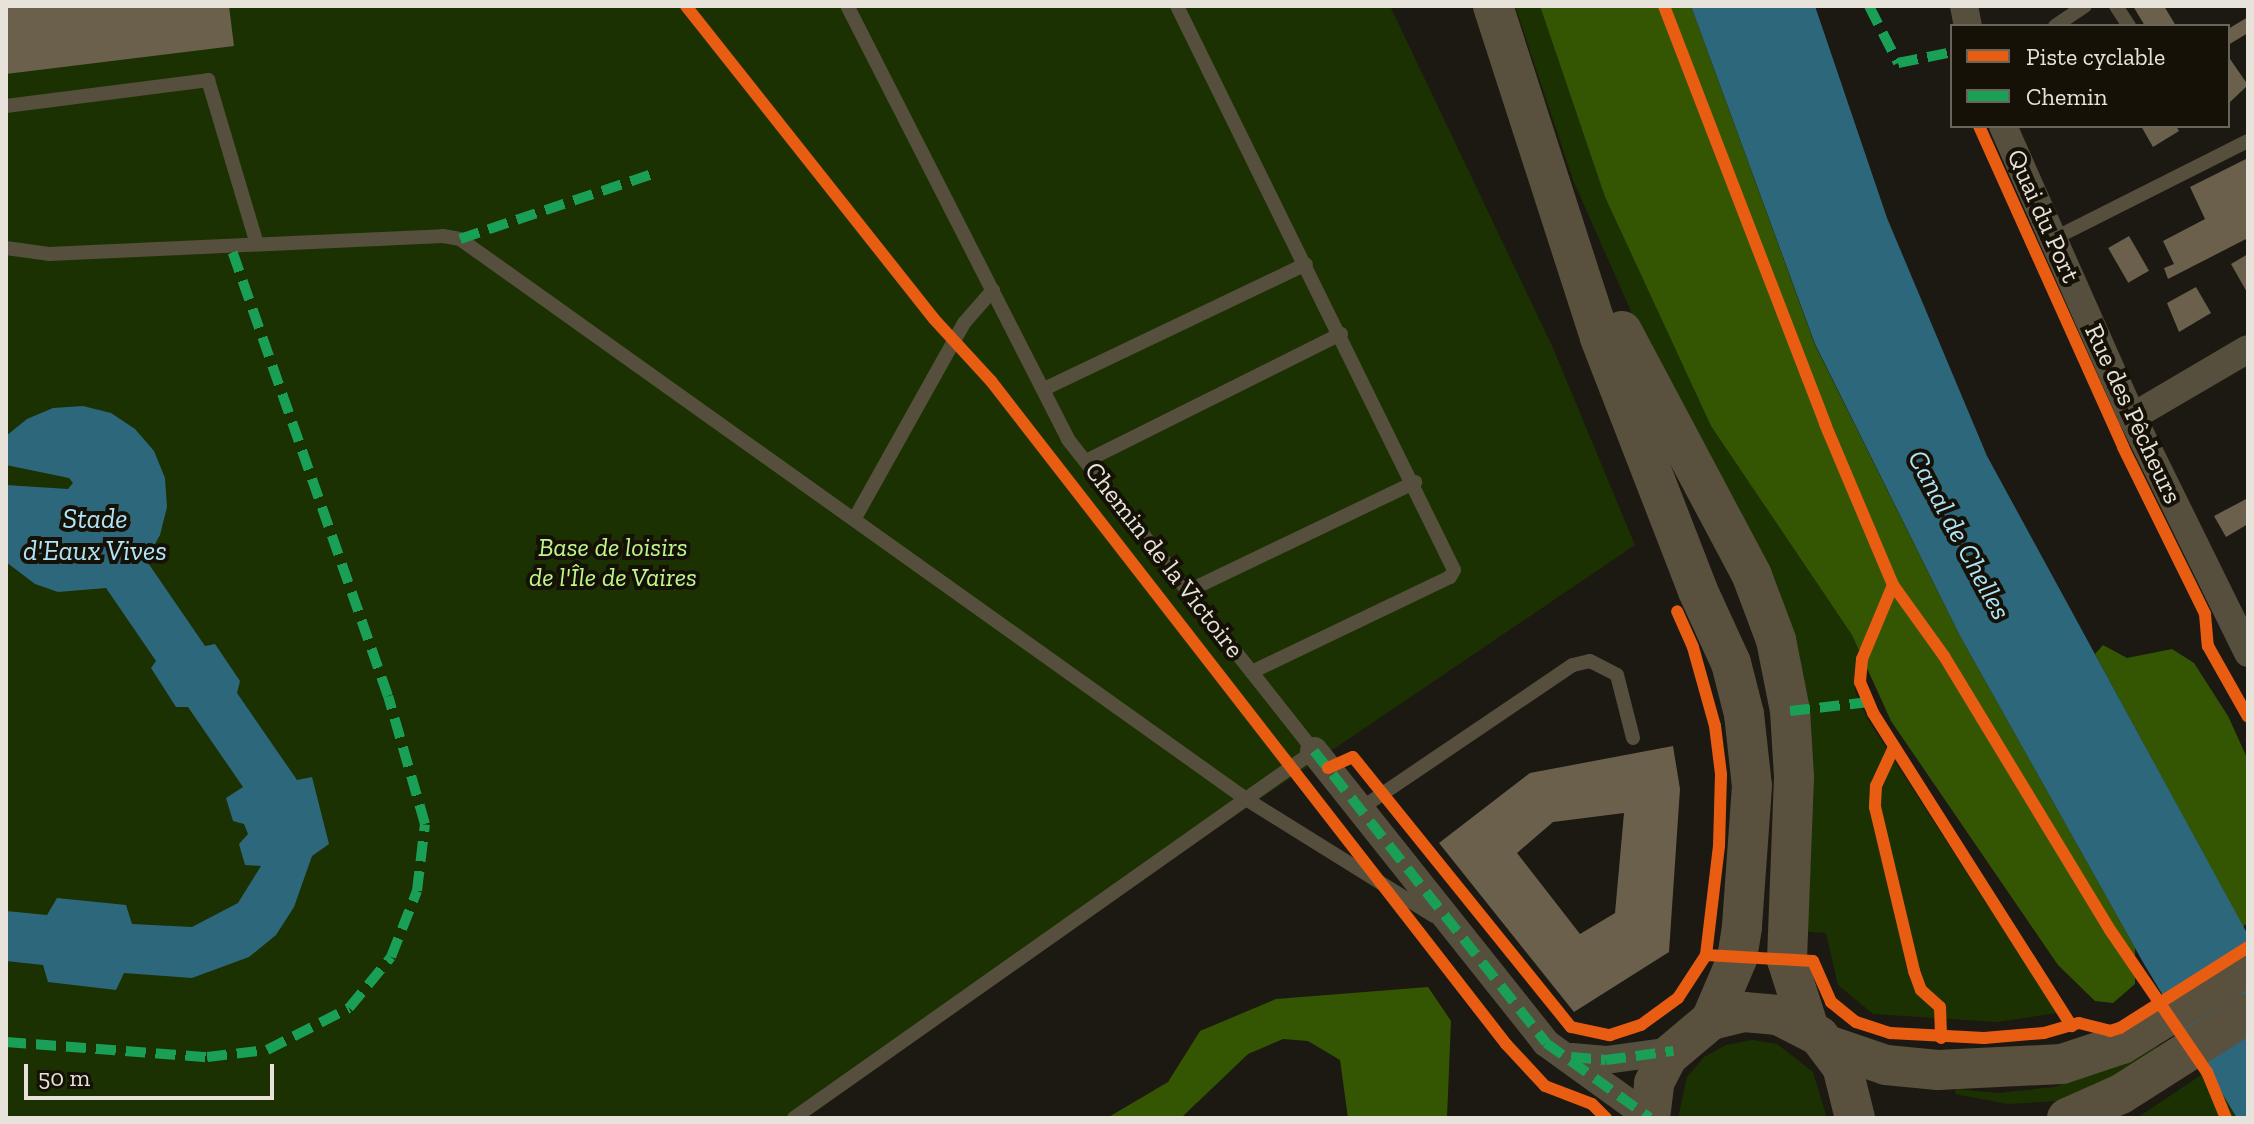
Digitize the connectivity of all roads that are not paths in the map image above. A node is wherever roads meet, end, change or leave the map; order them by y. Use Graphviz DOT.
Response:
graph roads {
  1 [pos="847,6"];
  2 [pos="1177,6"];
  3 [pos="1493,6"];
  4 [pos="2085,6"];
  5 [pos="2116,6"];
  6 [pos="2058,24"];
  7 [pos="2128,24"];
  8 [pos="6,106"];
  9 [pos="2004,128"];
  10 [pos="2248,141"];
  11 [pos="1553,186"];
  12 [pos="2053,239"];
  13 [pos="257,244"];
  14 [pos="6,248"];
  15 [pos="1306,264"];
  16 [pos="993,290"];
  17 [pos="1341,334"];
  18 [pos="2248,349"];
  19 [pos="1044,389"];
  20 [pos="2132,417"];
  21 [pos="1086,461"];
  22 [pos="1415,482"];
  23 [pos="855,518"];
  24 [pos="1188,591"];
  25 [pos="2248,653"];
  26 [pos="1252,672"];
  27 [pos="1633,738"];
  28 [pos="1314,751"];
  29 [pos="1246,799"];
  30 [pos="1360,809"];
  31 [pos="1452,926"];
  32 [pos="2248,966"];
  33 [pos="2248,1013"];
  34 [pos="1711,1020"];
  35 [pos="1818,1037"];
  36 [pos="1673,1051"];
  37 [pos="1567,1057"];
  38 [pos="794,1118"];
  39 [pos="1650,1118"];
  40 [pos="1855,1118"];
  41 [pos="2067,1118"];
  1 -- 16 [label="lane, Chemin de la Victoire"];
  2 -- 15 [label="lane"];
  3 -- 11 [label="street"];
  4 -- 6 [label="lane"];
  5 -- 7 [label="lane"];
  8 -- 13 [label="lane"];
  9 -- 12 [label="street, Quai du Port"];
  10 -- 12 [label="lane"];
  11 -- 34 [label="street"];
  11 -- 35 [label="street"];
  12 -- 20 [label="street, Quai du Port"];
  13 -- 14 [label="lane"];
  13 -- 23 [label="lane"];
  15 -- 17 [label="lane"];
  15 -- 19 [label="lane"];
  16 -- 19 [label="lane, Chemin de la Victoire"];
  16 -- 23 [label="lane"];
  17 -- 21 [label="lane"];
  17 -- 22 [label="lane"];
  18 -- 20 [label="street"];
  19 -- 21 [label="lane, Chemin de la Victoire"];
  20 -- 25 [label="street, Quai du Port"];
  21 -- 24 [label="lane, Chemin de la Victoire"];
  22 -- 24 [label="lane"];
  22 -- 26 [label="lane"];
  23 -- 29 [label="lane"];
  24 -- 26 [label="lane, Chemin de la Victoire"];
  26 -- 28 [label="lane, Chemin de la Victoire"];
  27 -- 30 [label="lane"];
  28 -- 29 [label="lane"];
  28 -- 30 [label="street, Chemin de la Victoire"];
  29 -- 31 [label="lane"];
  29 -- 38 [label="lane"];
  30 -- 31 [label="street, Chemin de la Victoire"];
  31 -- 37 [label="street, Chemin de la Victoire"];
  32 -- 35 [label="street"];
  33 -- 41 [label="street"];
  34 -- 35 [label="street"];
  34 -- 36 [label="street"];
  35 -- 40 [label="street"];
  36 -- 37 [label="street"];
  36 -- 39 [label="street"];
  37 -- 39 [label="street, Chemin de la Victoire"];
}
